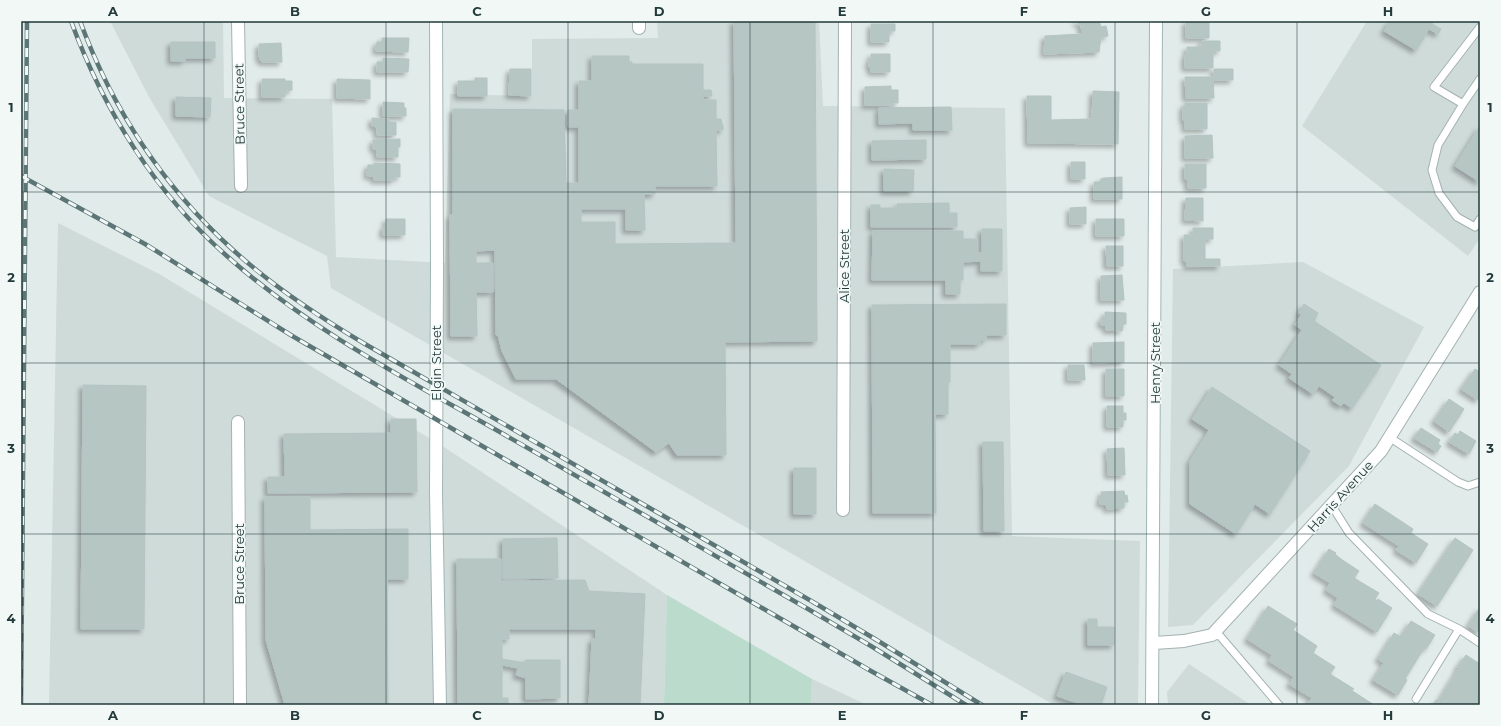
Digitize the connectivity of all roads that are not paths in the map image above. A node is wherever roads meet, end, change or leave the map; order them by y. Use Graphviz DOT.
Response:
graph roads {
  1 [pos="238,21"];
  2 [pos="436,21"];
  3 [pos="844,21"];
  4 [pos="1156,21"];
  5 [pos="1480,27"];
  6 [pos="1480,79"];
  7 [pos="1463,104"];
  8 [pos="240,186"];
  9 [pos="1480,219"];
  10 [pos="1480,292"];
  11 [pos="238,422"];
  12 [pos="1389,438"];
  13 [pos="1480,482"];
  14 [pos="1332,506"];
  15 [pos="843,510"];
  16 [pos="1459,629"];
  17 [pos="1212,635"];
  18 [pos="1154,643"];
  19 [pos="1480,643"];
  20 [pos="1416,699"];
  21 [pos="240,705"];
  22 [pos="440,705"];
  23 [pos="1152,705"];
  24 [pos="1278,705"];
  1 -- 8 [label="street, Bruce Street"];
  2 -- 22 [label="street, Elgin Street"];
  3 -- 15 [label="street, Alice Street"];
  4 -- 18 [label="street, Henry Street"];
  5 -- 7 [label="lane"];
  6 -- 7 [label="lane"];
  7 -- 9 [label="lane"];
  10 -- 12 [label="street, Harris Avenue"];
  11 -- 21 [label="street, Bruce Street"];
  12 -- 13 [label="lane"];
  12 -- 14 [label="street, Harris Avenue"];
  14 -- 16 [label="lane"];
  14 -- 17 [label="street, Harris Avenue"];
  16 -- 19 [label="lane"];
  16 -- 20 [label="lane"];
  17 -- 18 [label="street"];
  17 -- 24 [label="lane"];
  18 -- 23 [label="street, Henry Street"];
}
